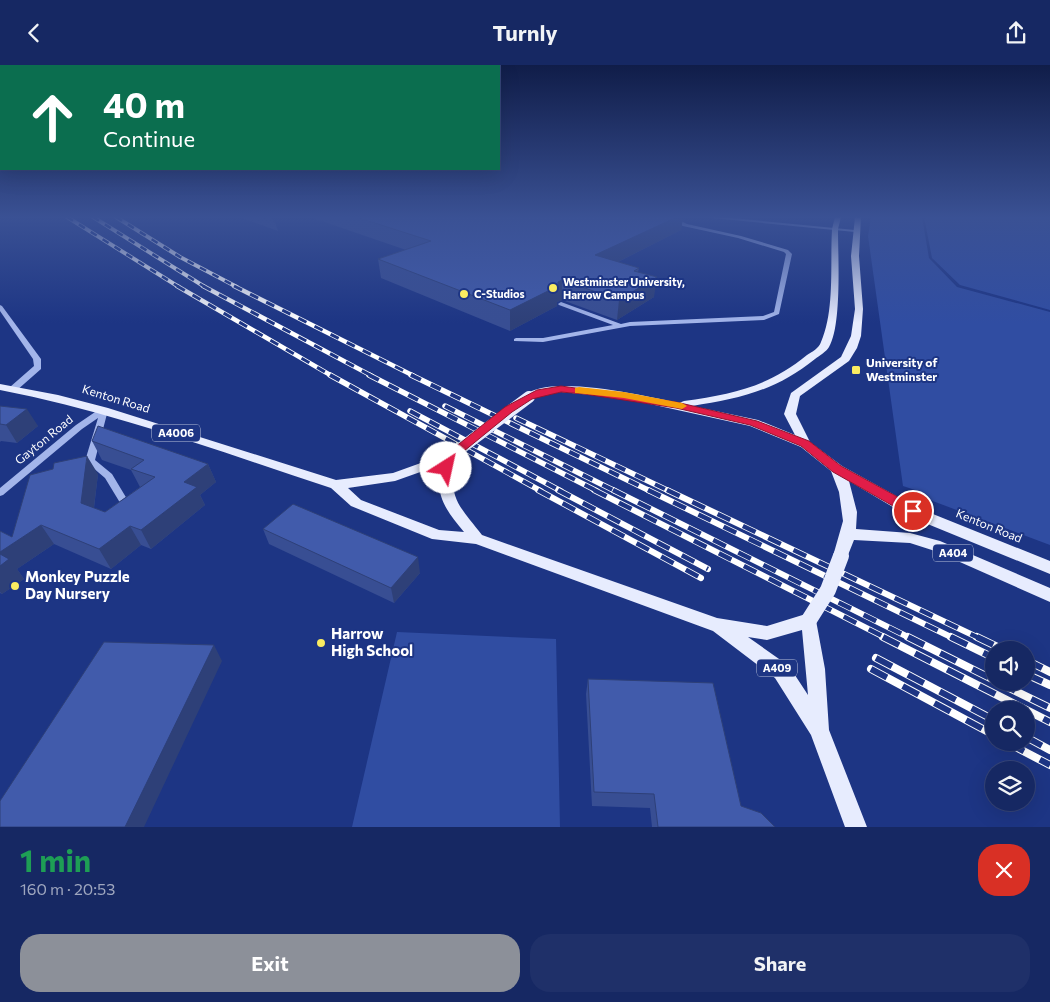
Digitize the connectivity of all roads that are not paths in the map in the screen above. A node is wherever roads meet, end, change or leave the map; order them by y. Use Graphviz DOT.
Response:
graph roads {
  1 [pos="834,253"];
  2 [pos="856,253"];
  3 [pos="789,254"];
  4 [pos="561,304"];
  5 [pos="0,307"];
  6 [pos="620,325"];
  7 [pos="516,340"];
  8 [pos="6,388"];
  9 [pos="676,405"];
  10 [pos="104,409"];
  11 [pos="805,444"];
  12 [pos="448,458"];
  13 [pos="837,469"];
  14 [pos="336,485"];
  15 [pos="3,488"];
  16 [pos="125,503"];
  17 [pos="850,534"];
  18 [pos="477,539"];
  19 [pos="1050,568"];
  20 [pos="1050,595"];
  21 [pos="809,620"];
  22 [pos="717,625"];
  23 [pos="819,729"];
  24 [pos="856,827"];
  1 -- 9 [label="main road"];
  2 -- 11 [label="main road"];
  3 -- 6 [label="street"];
  4 -- 6 [label="street"];
  5 -- 8 [label="street"];
  6 -- 7 [label="street"];
  8 -- 10 [label="main road, Kenton Road / A4006"];
  9 -- 11 [label="main road, Kenton Road"];
  9 -- 12 [label="main road, Kenton Road, bridge"];
  10 -- 14 [label="main road, Kenton Road / A4006"];
  10 -- 15 [label="street, Gayton Road"];
  10 -- 16 [label="street"];
  11 -- 13 [label="main road, Kenton Road"];
  12 -- 14 [label="main road, Kenton Road / A4006"];
  12 -- 18 [label="main road"];
  13 -- 17 [label="main road"];
  13 -- 19 [label="main road, Kenton Road / A404"];
  14 -- 18 [label="main road, Kenton Road / A4006"];
  17 -- 20 [label="main road, A404"];
  17 -- 21 [label="main road, bridge"];
  18 -- 22 [label="main road, Kenton Road"];
  21 -- 22 [label="main road"];
  21 -- 23 [label="main road, A409"];
  22 -- 23 [label="main road, A409"];
  23 -- 24 [label="main road, A409"];
}
